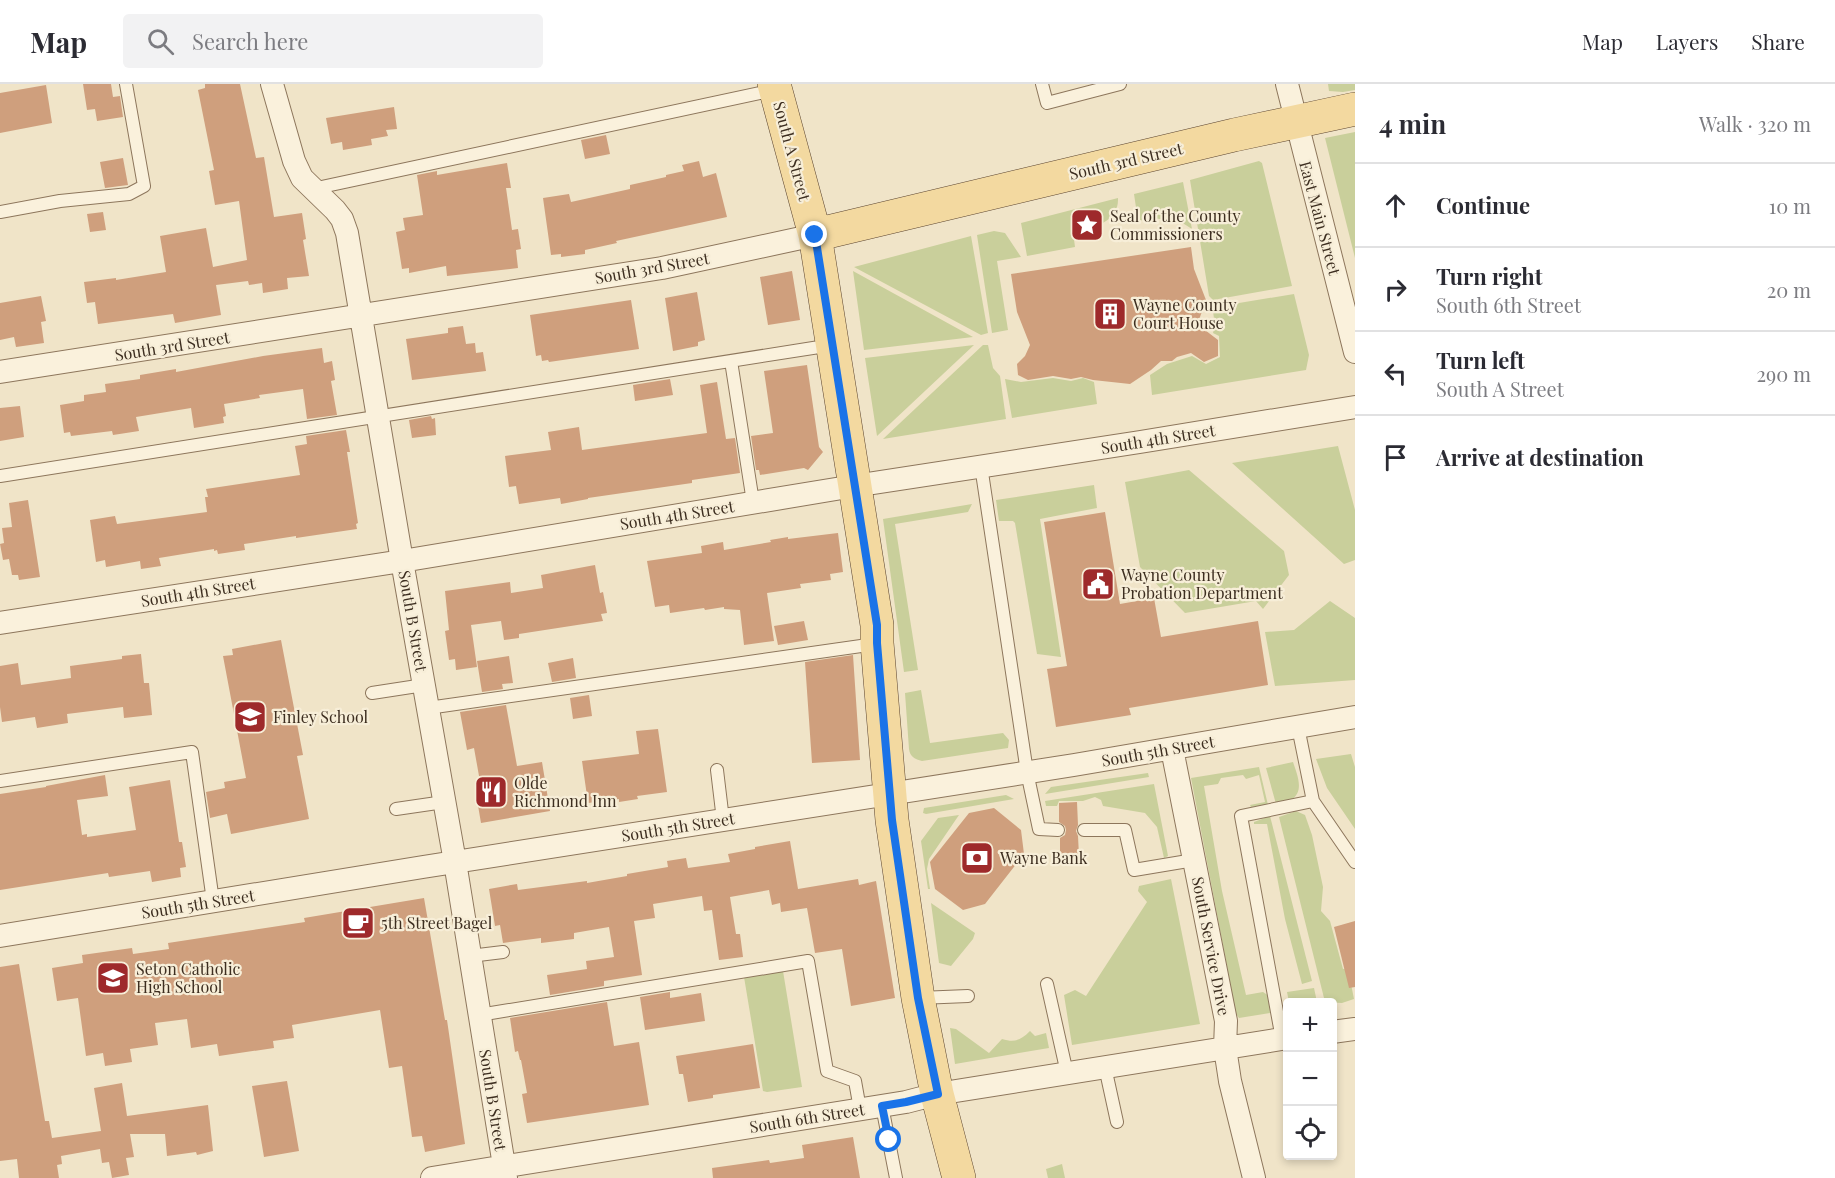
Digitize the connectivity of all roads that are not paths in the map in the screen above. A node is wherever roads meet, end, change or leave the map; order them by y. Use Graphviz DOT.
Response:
graph roads {
  1 [pos="126,84"];
  2 [pos="272,84"];
  3 [pos="1042,84"];
  4 [pos="1120,84"];
  5 [pos="1287,84"];
  6 [pos="775,87"];
  7 [pos="1355,109"];
  8 [pos="1295,120"];
  9 [pos="312,189"];
  10 [pos="0,212"];
  11 [pos="815,235"];
  12 [pos="362,316"];
  13 [pos="831,345"];
  14 [pos="1355,352"];
  15 [pos="731,361"];
  16 [pos="0,372"];
  17 [pos="1355,407"];
  18 [pos="378,417"];
  19 [pos="981,466"];
  20 [pos="0,476"];
  21 [pos="854,486"];
  22 [pos="753,502"];
  23 [pos="402,561"];
  24 [pos="0,623"];
  25 [pos="877,643"];
  26 [pos="424,685"];
  27 [pos="372,693"];
  28 [pos="428,708"];
  29 [pos="1355,718"];
  30 [pos="1298,727"];
  31 [pos="1172,749"];
  32 [pos="717,770"];
  33 [pos="1028,772"];
  34 [pos="0,781"];
  35 [pos="889,793"];
  36 [pos="1313,801"];
  37 [pos="444,802"];
  38 [pos="396,809"];
  39 [pos="723,820"];
  40 [pos="1058,830"];
  41 [pos="1084,830"];
  42 [pos="1194,861"];
  43 [pos="455,862"];
  44 [pos="1355,862"];
  45 [pos="213,901"];
  46 [pos="0,936"];
  47 [pos="503,952"];
  48 [pos="470,956"];
  49 [pos="1047,984"];
  50 [pos="968,996"];
  51 [pos="918,998"];
  52 [pos="479,1015"];
  53 [pos="1283,1029"];
  54 [pos="1355,1029"];
  55 [pos="1337,1031"];
  56 [pos="1283,1039"];
  57 [pos="1225,1047"];
  58 [pos="1105,1067"];
  59 [pos="1067,1073"];
  60 [pos="938,1094"];
  61 [pos="871,1108"];
  62 [pos="1117,1122"];
  63 [pos="504,1172"];
  64 [pos="432,1178"];
  65 [pos="896,1178"];
  66 [pos="959,1178"];
  67 [pos="1254,1178"];
  1 -- 10 [label="lane"];
  2 -- 9 [label="street, South B Street"];
  3 -- 4 [label="lane"];
  5 -- 8 [label="street, East Main Street"];
  6 -- 9 [label="lane"];
  6 -- 11 [label="main road, South A Street"];
  7 -- 8 [label="main road, South 3rd Street"];
  8 -- 11 [label="main road, South 3rd Street"];
  8 -- 14 [label="street, East Main Street"];
  9 -- 12 [label="street, South B Street"];
  11 -- 12 [label="street, South 3rd Street"];
  11 -- 13 [label="main road, South A Street"];
  12 -- 16 [label="street, South 3rd Street"];
  12 -- 18 [label="street, South B Street"];
  13 -- 15 [label="lane"];
  13 -- 21 [label="main road, South A Street"];
  15 -- 18 [label="lane"];
  15 -- 22 [label="lane"];
  17 -- 19 [label="street, South 4th Street"];
  18 -- 20 [label="lane"];
  18 -- 23 [label="street, South B Street"];
  19 -- 21 [label="street, South 4th Street"];
  19 -- 33 [label="lane"];
  21 -- 22 [label="street, South 4th Street"];
  21 -- 25 [label="main road, South A Street"];
  22 -- 23 [label="street, South 4th Street"];
  23 -- 24 [label="street, South 4th Street"];
  23 -- 26 [label="street, South B Street"];
  25 -- 28 [label="lane"];
  25 -- 35 [label="main road, South A Street"];
  26 -- 27 [label="lane"];
  26 -- 28 [label="street, South B Street"];
  28 -- 37 [label="street, South B Street"];
  29 -- 30 [label="street, South 5th Street"];
  30 -- 31 [label="street, South 5th Street"];
  30 -- 36 [label="lane"];
  31 -- 33 [label="street, South 5th Street"];
  31 -- 42 [label="street, South Service Drive"];
  32 -- 39 [label="lane"];
  33 -- 35 [label="street, South 5th Street"];
  33 -- 40 [label="lane"];
  34 -- 45 [label="lane"];
  35 -- 39 [label="street, South 5th Street"];
  35 -- 51 [label="main road, South A Street"];
  36 -- 44 [label="lane"];
  36 -- 53 [label="lane"];
  37 -- 38 [label="lane"];
  37 -- 43 [label="street, South B Street"];
  39 -- 43 [label="street, South 5th Street"];
  41 -- 42 [label="lane"];
  42 -- 57 [label="street, South Service Drive"];
  43 -- 45 [label="street, South 5th Street"];
  43 -- 48 [label="street, South B Street"];
  45 -- 46 [label="street, South 5th Street"];
  47 -- 48 [label="lane"];
  48 -- 52 [label="street, South B Street"];
  49 -- 59 [label="lane"];
  50 -- 51 [label="lane"];
  51 -- 60 [label="main road, South A Street"];
  52 -- 61 [label="lane"];
  52 -- 63 [label="street, South B Street"];
  54 -- 55 [label="street"];
  56 -- 57 [label="street, South 6th Street"];
  57 -- 58 [label="street, South 6th Street"];
  57 -- 67 [label="street, South Service Drive"];
  58 -- 59 [label="street, South 6th Street"];
  58 -- 62 [label="lane"];
  59 -- 60 [label="street, South 6th Street"];
  60 -- 61 [label="street, South 6th Street"];
  60 -- 66 [label="main road, South A Street"];
  61 -- 63 [label="street, South 6th Street"];
  61 -- 65 [label="lane"];
  63 -- 64 [label="street, South 6th Street"];
}
